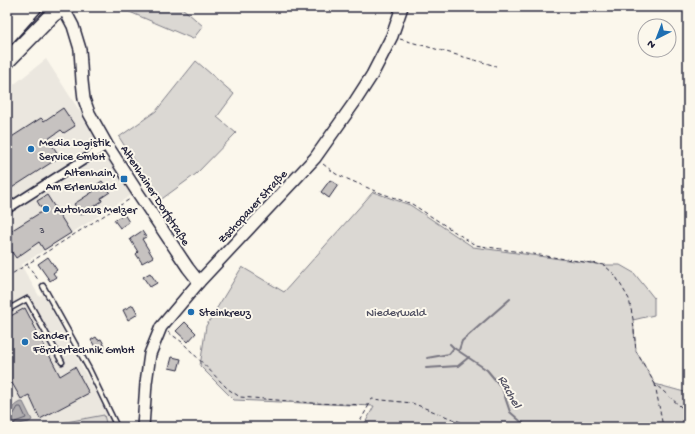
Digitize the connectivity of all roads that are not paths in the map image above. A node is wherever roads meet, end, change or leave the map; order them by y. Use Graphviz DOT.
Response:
graph roads {
  1 [pos="18,7"];
  2 [pos="34,7"];
  3 [pos="63,7"];
  4 [pos="402,7"];
  5 [pos="7,19"];
  6 [pos="7,37"];
  7 [pos="7,60"];
  8 [pos="107,145"];
  9 [pos="7,209"];
  10 [pos="199,282"];
  11 [pos="43,286"];
  12 [pos="7,310"];
  13 [pos="62,362"];
  14 [pos="117,427"];
  15 [pos="144,427"];
  1 -- 5 [label="highway"];
  2 -- 6 [label="highway"];
  3 -- 7 [label="highway"];
  3 -- 8 [label="street, Altenhainer Dorfstraße"];
  4 -- 10 [label="street, Zschopauer Straße"];
  8 -- 9 [label="street"];
  8 -- 10 [label="street, Altenhainer Dorfstraße"];
  10 -- 15 [label="street, Zschopauer Straße"];
  11 -- 14 [label="lane"];
  12 -- 13 [label="lane"];
}
